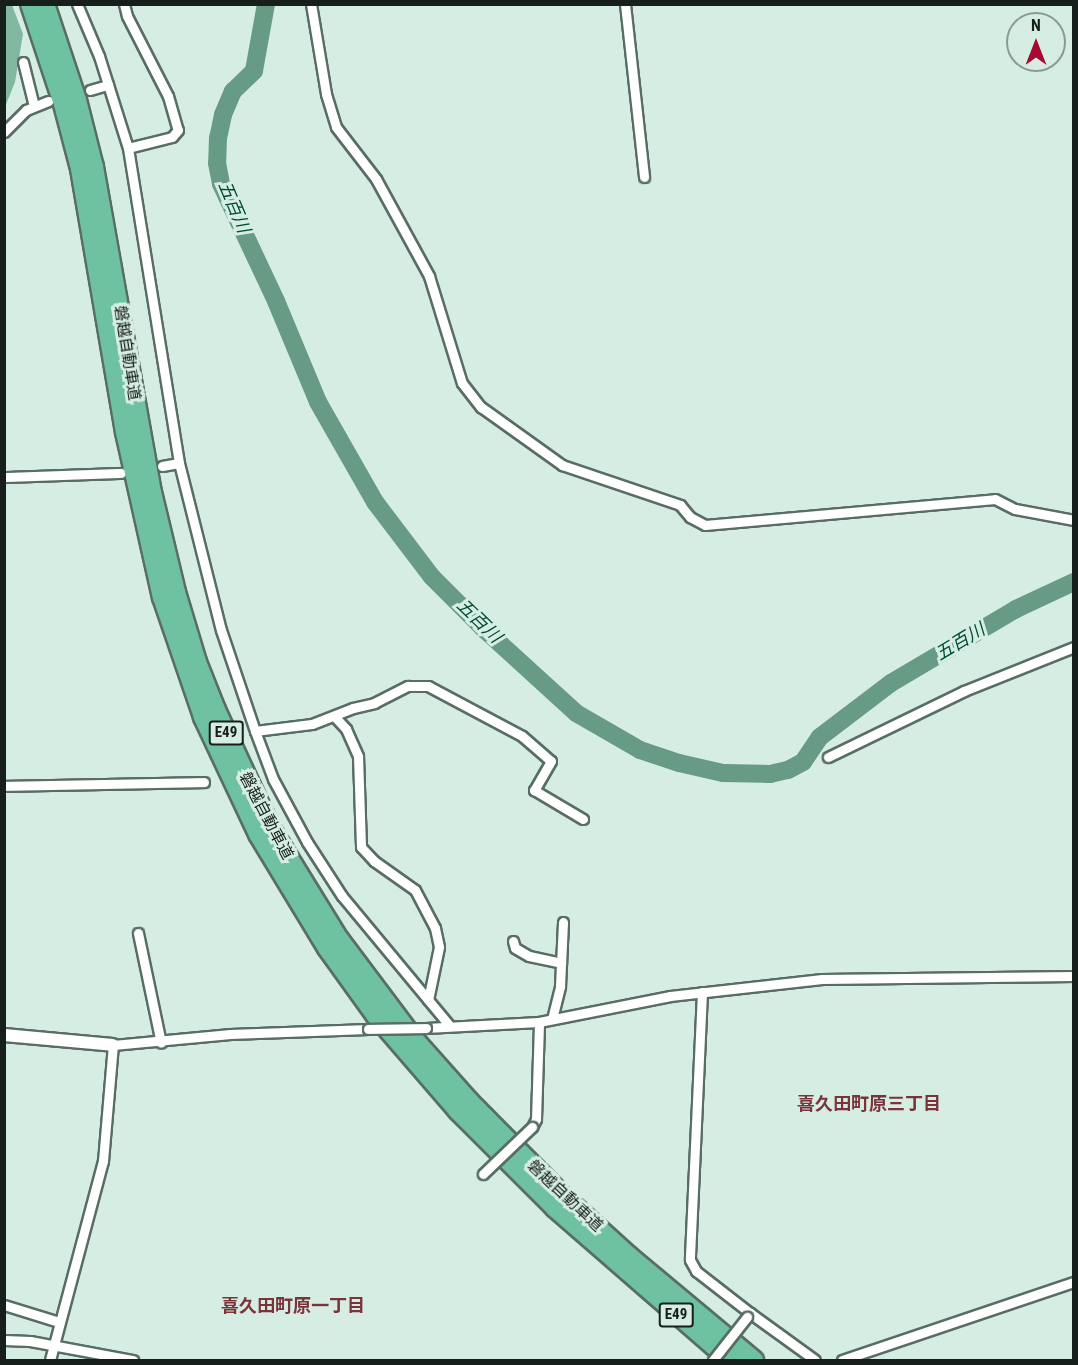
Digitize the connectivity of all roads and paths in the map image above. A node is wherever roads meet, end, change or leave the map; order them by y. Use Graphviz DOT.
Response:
graph roads {
  1 [pos="30,4"];
  2 [pos="45,4"];
  3 [pos="77,4"];
  4 [pos="124,4"];
  5 [pos="311,4"];
  6 [pos="625,4"];
  7 [pos="22,62"];
  8 [pos="108,85"];
  9 [pos="90,90"];
  10 [pos="48,101"];
  11 [pos="34,106"];
  12 [pos="4,132"];
  13 [pos="128,148"];
  14 [pos="644,177"];
  15 [pos="179,463"];
  16 [pos="162,466"];
  17 [pos="120,473"];
  18 [pos="4,477"];
  19 [pos="1074,520"];
  20 [pos="1074,647"];
  21 [pos="334,716"];
  22 [pos="255,731"];
  23 [pos="828,757"];
  24 [pos="204,782"];
  25 [pos="4,786"];
  26 [pos="583,819"];
  27 [pos="563,922"];
  28 [pos="138,933"];
  29 [pos="513,941"];
  30 [pos="561,963"];
  31 [pos="1074,976"];
  32 [pos="702,992"];
  33 [pos="428,1000"];
  34 [pos="552,1019"];
  35 [pos="539,1022"];
  36 [pos="450,1026"];
  37 [pos="4,1035"];
  38 [pos="161,1042"];
  39 [pos="113,1046"];
  40 [pos="481,1176"];
  41 [pos="622,1268"];
  42 [pos="1074,1282"];
  43 [pos="4,1305"];
  44 [pos="696,1312"];
  45 [pos="748,1315"];
  46 [pos="59,1322"];
  47 [pos="4,1340"];
  48 [pos="52,1347"];
  49 [pos="860,1358"];
  50 [pos="50,1360"];
  51 [pos="133,1360"];
  52 [pos="712,1360"];
  53 [pos="730,1360"];
  54 [pos="754,1360"];
  55 [pos="762,1360"];
  56 [pos="815,1360"];
  57 [pos="842,1360"];
  1 -- 41 [label="highway, 磐越自動車道 / E49"];
  2 -- 44 [label="highway, 磐越自動車道 / E49"];
  3 -- 8 [label="street"];
  4 -- 13 [label="street"];
  5 -- 19 [label="street"];
  6 -- 14 [label="street"];
  7 -- 11 [label="street"];
  8 -- 9 [label="street"];
  8 -- 13 [label="street"];
  10 -- 11 [label="street"];
  11 -- 12 [label="street"];
  13 -- 15 [label="street"];
  15 -- 16 [label="street"];
  15 -- 22 [label="street"];
  17 -- 18 [label="street"];
  20 -- 23 [label="street"];
  21 -- 22 [label="street"];
  21 -- 26 [label="street"];
  21 -- 33 [label="street"];
  22 -- 33 [label="street"];
  24 -- 25 [label="street"];
  27 -- 30 [label="street"];
  28 -- 38 [label="street"];
  29 -- 30 [label="street"];
  30 -- 34 [label="street"];
  31 -- 32 [label="street"];
  32 -- 34 [label="street"];
  32 -- 45 [label="street"];
  33 -- 36 [label="street"];
  34 -- 35 [label="street"];
  35 -- 36 [label="street"];
  35 -- 40 [label="street, bridge"];
  36 -- 38 [label="street, bridge"];
  37 -- 39 [label="street"];
  38 -- 39 [label="street"];
  39 -- 46 [label="street"];
  41 -- 52 [label="highway"];
  41 -- 53 [label="highway, 磐越自動車道 / E49"];
  42 -- 49 [label="street"];
  43 -- 46 [label="street"];
  44 -- 54 [label="highway, 磐越自動車道 / E49"];
  44 -- 55 [label="highway"];
  45 -- 52 [label="street, bridge"];
  45 -- 56 [label="street"];
  46 -- 48 [label="street"];
  47 -- 48 [label="street"];
  48 -- 50 [label="street"];
  48 -- 51 [label="street"];
  49 -- 57 [label="street"];
}
